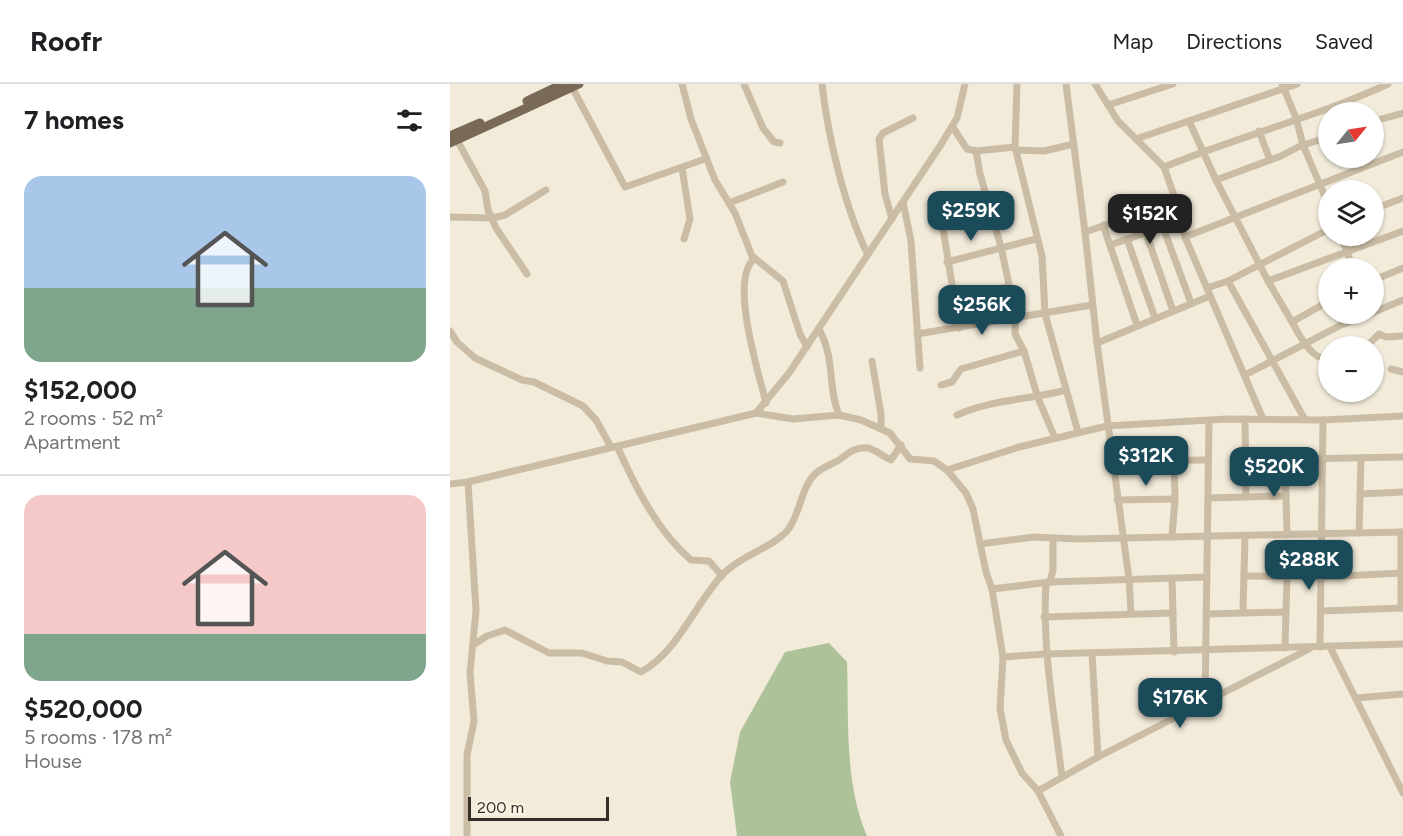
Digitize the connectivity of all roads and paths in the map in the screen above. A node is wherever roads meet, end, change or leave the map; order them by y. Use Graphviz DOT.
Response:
graph roads {
  1 [pos="682,84"];
  2 [pos="744,84"];
  3 [pos="822,84"];
  4 [pos="964,84"];
  5 [pos="1017,84"];
  6 [pos="1066,84"];
  7 [pos="1095,84"];
  8 [pos="1146,84"];
  9 [pos="1173,84"];
  10 [pos="1297,84"];
  11 [pos="1388,84"];
  12 [pos="571,85"];
  13 [pos="1283,87"];
  14 [pos="1150,91"];
  15 [pos="1108,105"];
  16 [pos="1403,113"];
  17 [pos="913,118"];
  18 [pos="1296,118"];
  19 [pos="1384,119"];
  20 [pos="1189,121"];
  21 [pos="952,126"];
  22 [pos="1259,131"];
  23 [pos="1136,139"];
  24 [pos="452,140"];
  25 [pos="1318,140"];
  26 [pos="780,143"];
  27 [pos="1074,144"];
  28 [pos="1303,145"];
  29 [pos="1016,148"];
  30 [pos="976,152"];
  31 [pos="1203,152"];
  32 [pos="1403,152"];
  33 [pos="705,159"];
  34 [pos="1270,160"];
  35 [pos="1164,167"];
  36 [pos="682,168"];
  37 [pos="1216,180"];
  38 [pos="1318,180"];
  39 [pos="1333,180"];
  40 [pos="783,182"];
  41 [pos="1318,186"];
  42 [pos="546,190"];
  43 [pos="1403,198"];
  44 [pos="1176,201"];
  45 [pos="903,202"];
  46 [pos="729,203"];
  47 [pos="1384,205"];
  48 [pos="940,216"];
  49 [pos="1235,216"];
  50 [pos="450,217"];
  51 [pos="492,218"];
  52 [pos="892,219"];
  53 [pos="1182,221"];
  54 [pos="1103,225"];
  55 [pos="1163,227"];
  56 [pos="1085,231"];
  57 [pos="1403,231"];
  58 [pos="1146,233"];
  59 [pos="1318,235"];
  60 [pos="1185,237"];
  61 [pos="1036,238"];
  62 [pos="684,239"];
  63 [pos="1127,239"];
  64 [pos="1110,245"];
  65 [pos="1345,246"];
  66 [pos="1001,247"];
  67 [pos="1347,251"];
  68 [pos="867,253"];
  69 [pos="1349,258"];
  70 [pos="754,259"];
  71 [pos="947,262"];
  72 [pos="1260,264"];
  73 [pos="1403,268"];
  74 [pos="527,274"];
  75 [pos="1384,276"];
  76 [pos="1228,281"];
  77 [pos="1268,281"];
  78 [pos="1009,287"];
  79 [pos="1207,288"];
  80 [pos="953,296"];
  81 [pos="1210,296"];
  82 [pos="1403,300"];
  83 [pos="1191,303"];
  84 [pos="1092,305"];
  85 [pos="1318,307"];
  86 [pos="1384,308"];
  87 [pos="1173,311"];
  88 [pos="1045,314"];
  89 [pos="1016,317"];
  90 [pos="1155,318"];
  91 [pos="1292,322"];
  92 [pos="1348,324"];
  93 [pos="1137,326"];
  94 [pos="959,328"];
  95 [pos="819,329"];
  96 [pos="450,331"];
  97 [pos="917,334"];
  98 [pos="1384,336"];
  99 [pos="1403,336"];
  100 [pos="1097,343"];
  101 [pos="1305,344"];
  102 [pos="807,347"];
  103 [pos="1024,351"];
  104 [pos="1318,357"];
  105 [pos="872,362"];
  106 [pos="1273,362"];
  107 [pos="920,368"];
  108 [pos="1391,369"];
  109 [pos="1403,372"];
  110 [pos="1245,375"];
  111 [pos="941,386"];
  112 [pos="1066,390"];
  113 [pos="1038,398"];
  114 [pos="766,403"];
  115 [pos="756,413"];
  116 [pos="839,415"];
  117 [pos="957,415"];
  118 [pos="1403,416"];
  119 [pos="1304,418"];
  120 [pos="1245,419"];
  121 [pos="1263,419"];
  122 [pos="1323,420"];
  123 [pos="1209,422"];
  124 [pos="1107,426"];
  125 [pos="881,428"];
  126 [pos="1078,432"];
  127 [pos="1055,438"];
  128 [pos="901,445"];
  129 [pos="614,446"];
  130 [pos="1403,457"];
  131 [pos="1361,458"];
  132 [pos="1285,459"];
  133 [pos="1323,459"];
  134 [pos="1174,460"];
  135 [pos="1208,460"];
  136 [pos="1245,460"];
  137 [pos="1112,461"];
  138 [pos="947,470"];
  139 [pos="468,482"];
  140 [pos="450,484"];
  141 [pos="1403,492"];
  142 [pos="1360,494"];
  143 [pos="1246,496"];
  144 [pos="1286,496"];
  145 [pos="1208,498"];
  146 [pos="1175,499"];
  147 [pos="1117,500"];
  148 [pos="1402,532"];
  149 [pos="1359,533"];
  150 [pos="1287,535"];
  151 [pos="1322,535"];
  152 [pos="1245,536"];
  153 [pos="1172,537"];
  154 [pos="1207,537"];
  155 [pos="1122,538"];
  156 [pos="1053,539"];
  157 [pos="980,544"];
  158 [pos="1402,573"];
  159 [pos="722,576"];
  160 [pos="1244,576"];
  161 [pos="1207,577"];
  162 [pos="1287,577"];
  163 [pos="1321,577"];
  164 [pos="1172,578"];
  165 [pos="1129,579"];
  166 [pos="1048,583"];
  167 [pos="993,589"];
  168 [pos="1402,608"];
  169 [pos="1244,611"];
  170 [pos="1321,611"];
  171 [pos="1286,612"];
  172 [pos="1131,613"];
  173 [pos="1173,613"];
  174 [pos="1206,614"];
  175 [pos="1044,617"];
  176 [pos="1403,644"];
  177 [pos="473,645"];
  178 [pos="1316,647"];
  179 [pos="1330,647"];
  180 [pos="1285,648"];
  181 [pos="1206,651"];
  182 [pos="1174,652"];
  183 [pos="1092,653"];
  184 [pos="1046,654"];
  185 [pos="1003,657"];
  186 [pos="1403,694"];
  187 [pos="1356,698"];
  188 [pos="1205,703"];
  189 [pos="1098,757"];
  190 [pos="1403,772"];
  191 [pos="1393,773"];
  192 [pos="1062,777"];
  193 [pos="1038,791"];
  194 [pos="1403,793"];
  195 [pos="467,836"];
  196 [pos="1061,836"];
  1 -- 33 [label="street"];
  2 -- 26 [label="street"];
  3 -- 68 [label="street"];
  4 -- 21 [label="street"];
  5 -- 29 [label="street"];
  6 -- 27 [label="street"];
  7 -- 15 [label="street"];
  8 -- 14 [label="street"];
  9 -- 14 [label="street"];
  10 -- 13 [label="street"];
  11 -- 18 [label="street"];
  12 -- 24 [label="main road"];
  12 -- 36 [label="street"];
  13 -- 18 [label="street"];
  13 -- 20 [label="street"];
  14 -- 15 [label="street"];
  15 -- 23 [label="street"];
  16 -- 19 [label="street"];
  17 -- 52 [label="street"];
  18 -- 22 [label="street"];
  18 -- 28 [label="street"];
  20 -- 23 [label="street"];
  20 -- 31 [label="street"];
  21 -- 30 [label="street"];
  21 -- 45 [label="street"];
  22 -- 31 [label="street"];
  22 -- 34 [label="street"];
  23 -- 35 [label="street"];
  24 -- 51 [label="street"];
  25 -- 28 [label="street"];
  27 -- 29 [label="street"];
  27 -- 56 [label="street"];
  28 -- 34 [label="street"];
  28 -- 38 [label="street"];
  29 -- 30 [label="street"];
  29 -- 61 [label="street"];
  30 -- 66 [label="street"];
  31 -- 35 [label="street"];
  31 -- 37 [label="street"];
  32 -- 39 [label="street"];
  33 -- 36 [label="street"];
  33 -- 46 [label="street"];
  34 -- 37 [label="street"];
  35 -- 44 [label="street"];
  36 -- 62 [label="street"];
  37 -- 49 [label="street"];
  40 -- 46 [label="street"];
  41 -- 49 [label="street"];
  42 -- 51 [label="street"];
  43 -- 47 [label="street"];
  44 -- 53 [label="street"];
  44 -- 54 [label="street"];
  45 -- 52 [label="street"];
  45 -- 97 [label="street"];
  46 -- 70 [label="street"];
  48 -- 71 [label="street"];
  49 -- 60 [label="street"];
  49 -- 72 [label="street"];
  50 -- 51 [label="street"];
  51 -- 74 [label="street"];
  52 -- 68 [label="street"];
  53 -- 55 [label="street"];
  53 -- 60 [label="street"];
  54 -- 56 [label="street"];
  54 -- 64 [label="street"];
  55 -- 58 [label="street"];
  55 -- 83 [label="street"];
  56 -- 84 [label="street"];
  57 -- 67 [label="street"];
  58 -- 63 [label="street"];
  58 -- 87 [label="street"];
  59 -- 72 [label="street"];
  60 -- 79 [label="street"];
  61 -- 66 [label="street"];
  61 -- 88 [label="street"];
  63 -- 64 [label="street"];
  63 -- 90 [label="street"];
  64 -- 93 [label="street"];
  65 -- 67 [label="street"];
  66 -- 71 [label="street"];
  66 -- 78 [label="street"];
  67 -- 69 [label="street"];
  67 -- 77 [label="street"];
  68 -- 95 [label="street"];
  70 -- 102 [label="street"];
  70 -- 114 [label="street"];
  71 -- 80 [label="street"];
  72 -- 76 [label="street"];
  72 -- 77 [label="street"];
  73 -- 75 [label="street"];
  76 -- 79 [label="street"];
  76 -- 106 [label="street"];
  77 -- 91 [label="street"];
  78 -- 80 [label="street"];
  78 -- 89 [label="street"];
  79 -- 81 [label="street"];
  80 -- 94 [label="street"];
  81 -- 83 [label="street"];
  81 -- 110 [label="street"];
  82 -- 86 [label="street"];
  83 -- 87 [label="street"];
  84 -- 88 [label="street"];
  84 -- 100 [label="street"];
  85 -- 91 [label="street"];
  87 -- 90 [label="street"];
  88 -- 89 [label="street"];
  88 -- 112 [label="street"];
  89 -- 94 [label="street"];
  89 -- 103 [label="street"];
  90 -- 93 [label="street"];
  91 -- 101 [label="street"];
  92 -- 101 [label="street"];
  93 -- 100 [label="street"];
  94 -- 97 [label="street"];
  95 -- 102 [label="street"];
  95 -- 116 [label="street"];
  96 -- 129 [label="street"];
  97 -- 107 [label="street"];
  98 -- 99 [label="street"];
  100 -- 124 [label="street"];
  101 -- 104 [label="street"];
  101 -- 106 [label="street"];
  102 -- 114 [label="street"];
  103 -- 111 [label="street"];
  103 -- 113 [label="street"];
  105 -- 125 [label="street"];
  106 -- 110 [label="street"];
  106 -- 119 [label="street"];
  108 -- 109 [label="street"];
  110 -- 121 [label="street"];
  112 -- 113 [label="street"];
  112 -- 126 [label="street"];
  113 -- 117 [label="street"];
  113 -- 127 [label="street"];
  114 -- 115 [label="street"];
  115 -- 116 [label="street"];
  115 -- 129 [label="street"];
  116 -- 125 [label="street"];
  118 -- 122 [label="street"];
  119 -- 121 [label="street"];
  119 -- 122 [label="street"];
  120 -- 121 [label="street"];
  120 -- 123 [label="street"];
  120 -- 136 [label="street"];
  122 -- 133 [label="street"];
  123 -- 124 [label="street"];
  123 -- 135 [label="street"];
  124 -- 126 [label="street"];
  124 -- 137 [label="street"];
  125 -- 128 [label="street"];
  126 -- 127 [label="street"];
  127 -- 138 [label="street"];
  128 -- 138 [label="street"];
  128 -- 159 [label="street"];
  129 -- 139 [label="street"];
  129 -- 159 [label="street"];
  130 -- 131 [label="street"];
  131 -- 133 [label="street"];
  131 -- 142 [label="street"];
  132 -- 133 [label="street"];
  132 -- 136 [label="street"];
  132 -- 144 [label="street"];
  133 -- 151 [label="street"];
  134 -- 135 [label="street"];
  134 -- 137 [label="street"];
  134 -- 146 [label="street"];
  135 -- 145 [label="street"];
  136 -- 143 [label="street"];
  137 -- 147 [label="street"];
  138 -- 157 [label="street"];
  139 -- 140 [label="street"];
  139 -- 177 [label="street"];
  141 -- 142 [label="street"];
  142 -- 149 [label="street"];
  143 -- 144 [label="street"];
  143 -- 145 [label="street"];
  144 -- 150 [label="street"];
  145 -- 154 [label="street"];
  146 -- 147 [label="street"];
  146 -- 153 [label="street"];
  147 -- 155 [label="street"];
  148 -- 149 [label="street"];
  148 -- 158 [label="street"];
  149 -- 151 [label="street"];
  150 -- 151 [label="street"];
  150 -- 152 [label="street"];
  151 -- 163 [label="street"];
  152 -- 154 [label="street"];
  152 -- 160 [label="street"];
  153 -- 154 [label="street"];
  153 -- 155 [label="street"];
  154 -- 161 [label="street"];
  155 -- 156 [label="street"];
  155 -- 165 [label="street"];
  156 -- 157 [label="street"];
  156 -- 166 [label="street"];
  157 -- 167 [label="street"];
  158 -- 163 [label="street"];
  158 -- 168 [label="street"];
  159 -- 177 [label="street"];
  160 -- 162 [label="street"];
  160 -- 169 [label="street"];
  161 -- 164 [label="street"];
  161 -- 174 [label="street"];
  162 -- 163 [label="street"];
  162 -- 171 [label="street"];
  163 -- 170 [label="street"];
  164 -- 165 [label="street"];
  164 -- 173 [label="street"];
  165 -- 166 [label="street"];
  165 -- 172 [label="street"];
  166 -- 167 [label="street"];
  166 -- 175 [label="street"];
  167 -- 185 [label="street"];
  168 -- 170 [label="street"];
  169 -- 171 [label="street"];
  169 -- 174 [label="street"];
  170 -- 178 [label="street"];
  171 -- 180 [label="street"];
  172 -- 173 [label="street"];
  172 -- 175 [label="street"];
  173 -- 182 [label="street"];
  174 -- 181 [label="street"];
  175 -- 184 [label="street"];
  176 -- 179 [label="street"];
  177 -- 195 [label="street"];
  178 -- 179 [label="street"];
  178 -- 180 [label="street"];
  178 -- 188 [label="street"];
  179 -- 187 [label="street"];
  180 -- 181 [label="street"];
  181 -- 182 [label="street"];
  181 -- 188 [label="street"];
  182 -- 183 [label="street"];
  183 -- 184 [label="street"];
  183 -- 189 [label="street"];
  184 -- 185 [label="street"];
  184 -- 192 [label="street"];
  185 -- 193 [label="street"];
  186 -- 187 [label="street"];
  187 -- 191 [label="street"];
  188 -- 189 [label="street"];
  189 -- 192 [label="street"];
  190 -- 191 [label="street"];
  191 -- 194 [label="street"];
  192 -- 193 [label="street"];
  193 -- 196 [label="street"];
}
